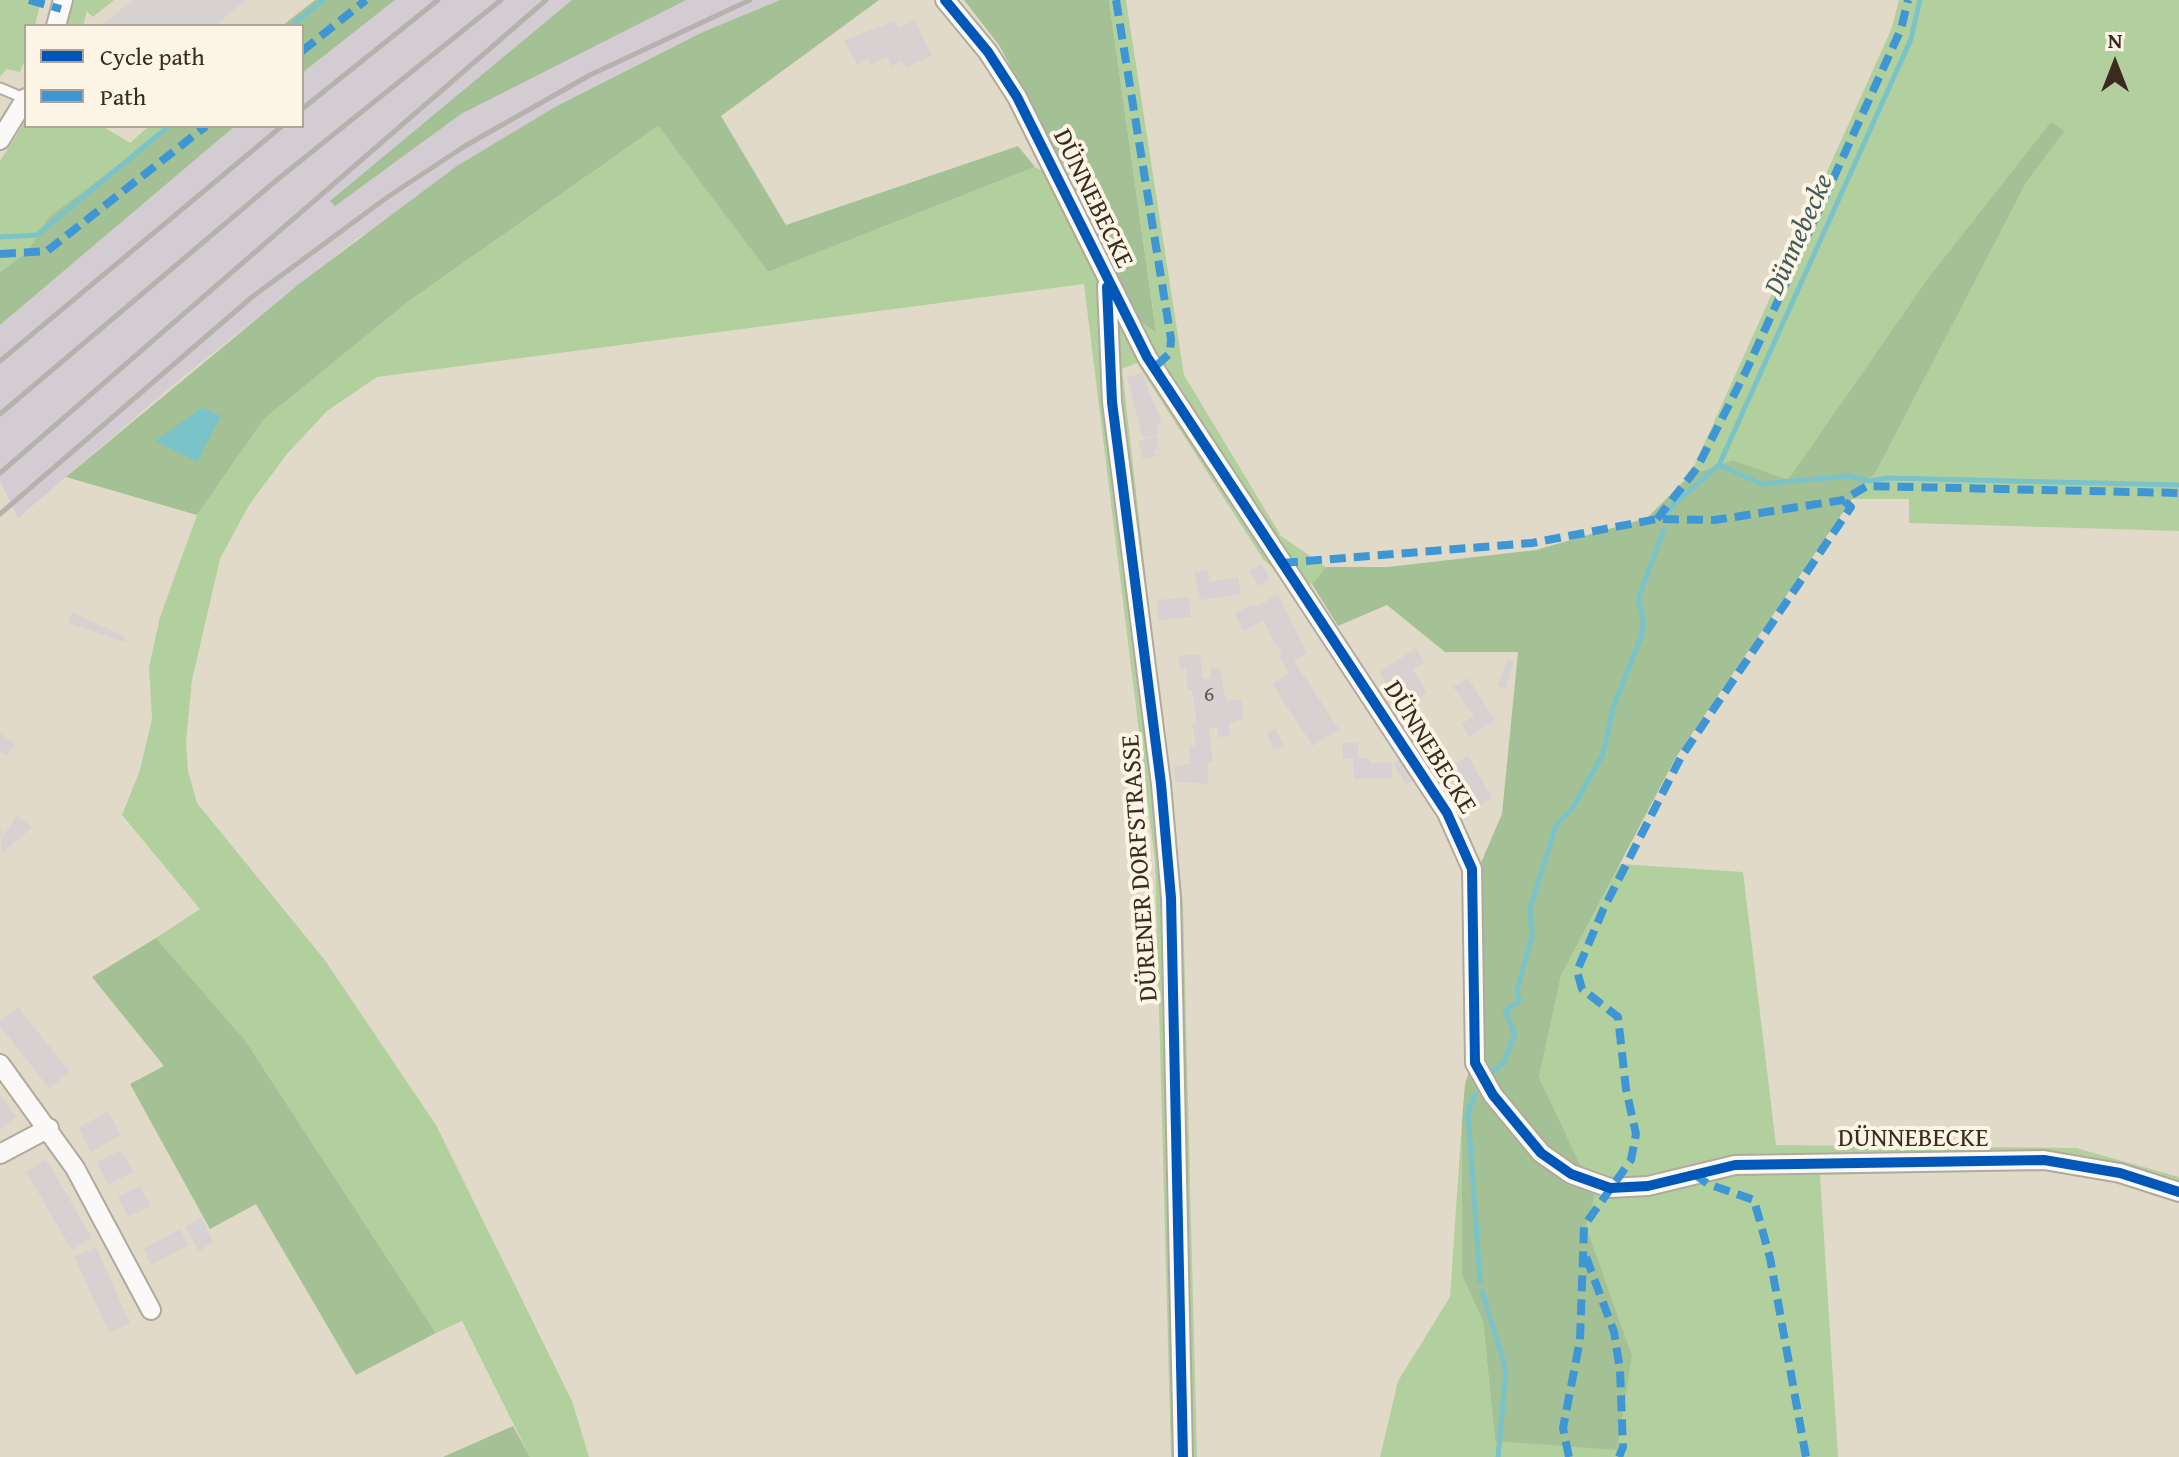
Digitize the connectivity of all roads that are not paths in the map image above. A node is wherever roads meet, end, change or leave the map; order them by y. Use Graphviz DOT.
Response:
graph roads {
  1 [pos="63,0"];
  2 [pos="945,0"];
  3 [pos="57,24"];
  4 [pos="0,88"];
  5 [pos="24,98"];
  6 [pos="24,102"];
  7 [pos="0,140"];
  8 [pos="1106,279"];
  9 [pos="0,1064"];
  10 [pos="49,1128"];
  11 [pos="0,1154"];
  12 [pos="2179,1192"];
  13 [pos="151,1310"];
  14 [pos="1183,1457"];
  1 -- 3 [label="street"];
  2 -- 8 [label="street, DÜNNEBECKE"];
  4 -- 5 [label="lane"];
  6 -- 7 [label="street"];
  8 -- 12 [label="street, DÜNNEBECKE"];
  8 -- 14 [label="street, DÜRENER DORFSTRASSE"];
  9 -- 10 [label="street"];
  10 -- 11 [label="street"];
  10 -- 13 [label="street"];
}
